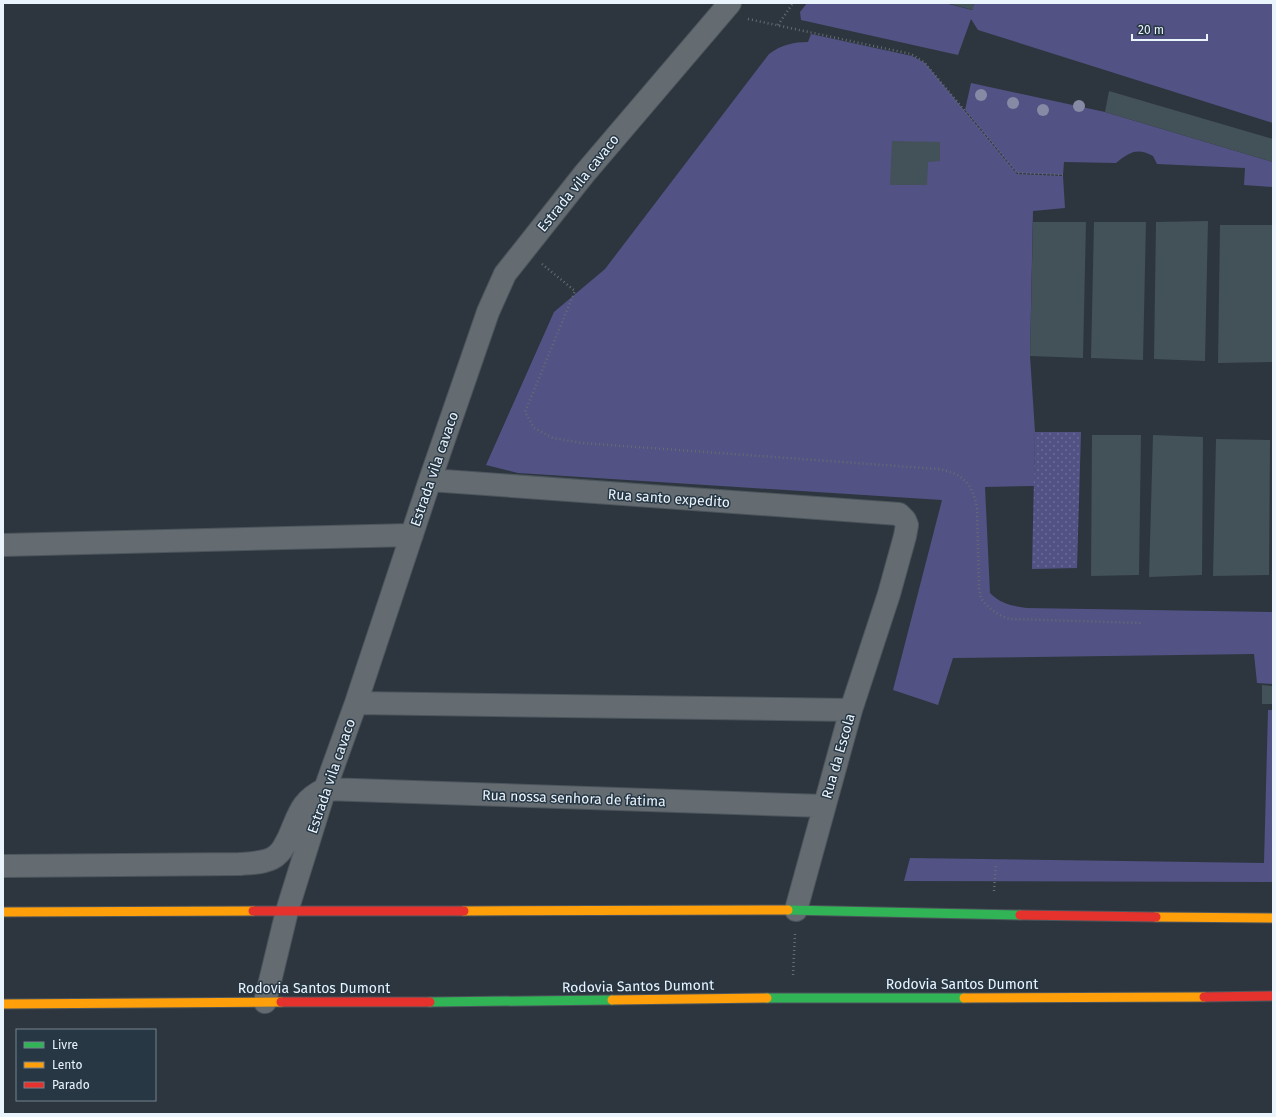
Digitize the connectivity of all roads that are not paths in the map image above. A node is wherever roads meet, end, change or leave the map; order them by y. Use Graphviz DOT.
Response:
graph roads {
  1 [pos="726,8"];
  2 [pos="430,480"];
  3 [pos="905,520"];
  4 [pos="412,535"];
  5 [pos="3,545"];
  6 [pos="356,703"];
  7 [pos="851,710"];
  8 [pos="325,789"];
  9 [pos="824,806"];
  10 [pos="3,866"];
  11 [pos="796,910"];
  12 [pos="287,911"];
  13 [pos="3,912"];
  14 [pos="1273,918"];
  15 [pos="1273,996"];
  16 [pos="265,1002"];
  17 [pos="3,1004"];
  1 -- 2 [label="street, Estrada vila cavaco"];
  2 -- 3 [label="street, Rua santo expedito"];
  2 -- 4 [label="street, Estrada vila cavaco"];
  3 -- 7 [label="street, Rua da Escola"];
  4 -- 5 [label="street"];
  4 -- 6 [label="street, Estrada vila cavaco"];
  6 -- 7 [label="street"];
  6 -- 8 [label="street, Estrada vila cavaco"];
  7 -- 9 [label="street, Rua da Escola"];
  8 -- 9 [label="street, Rua nossa senhora de fatima"];
  8 -- 10 [label="street"];
  8 -- 12 [label="street, Estrada vila cavaco"];
  9 -- 11 [label="street, Rua da Escola"];
  11 -- 12 [label="main road"];
  11 -- 14 [label="main road"];
  12 -- 13 [label="main road"];
  12 -- 16 [label="street, Estrada vila cavaco"];
  15 -- 16 [label="main road, Rodovia Santos Dumont"];
  16 -- 17 [label="main road, Rodovia Santos Dumont"];
}
